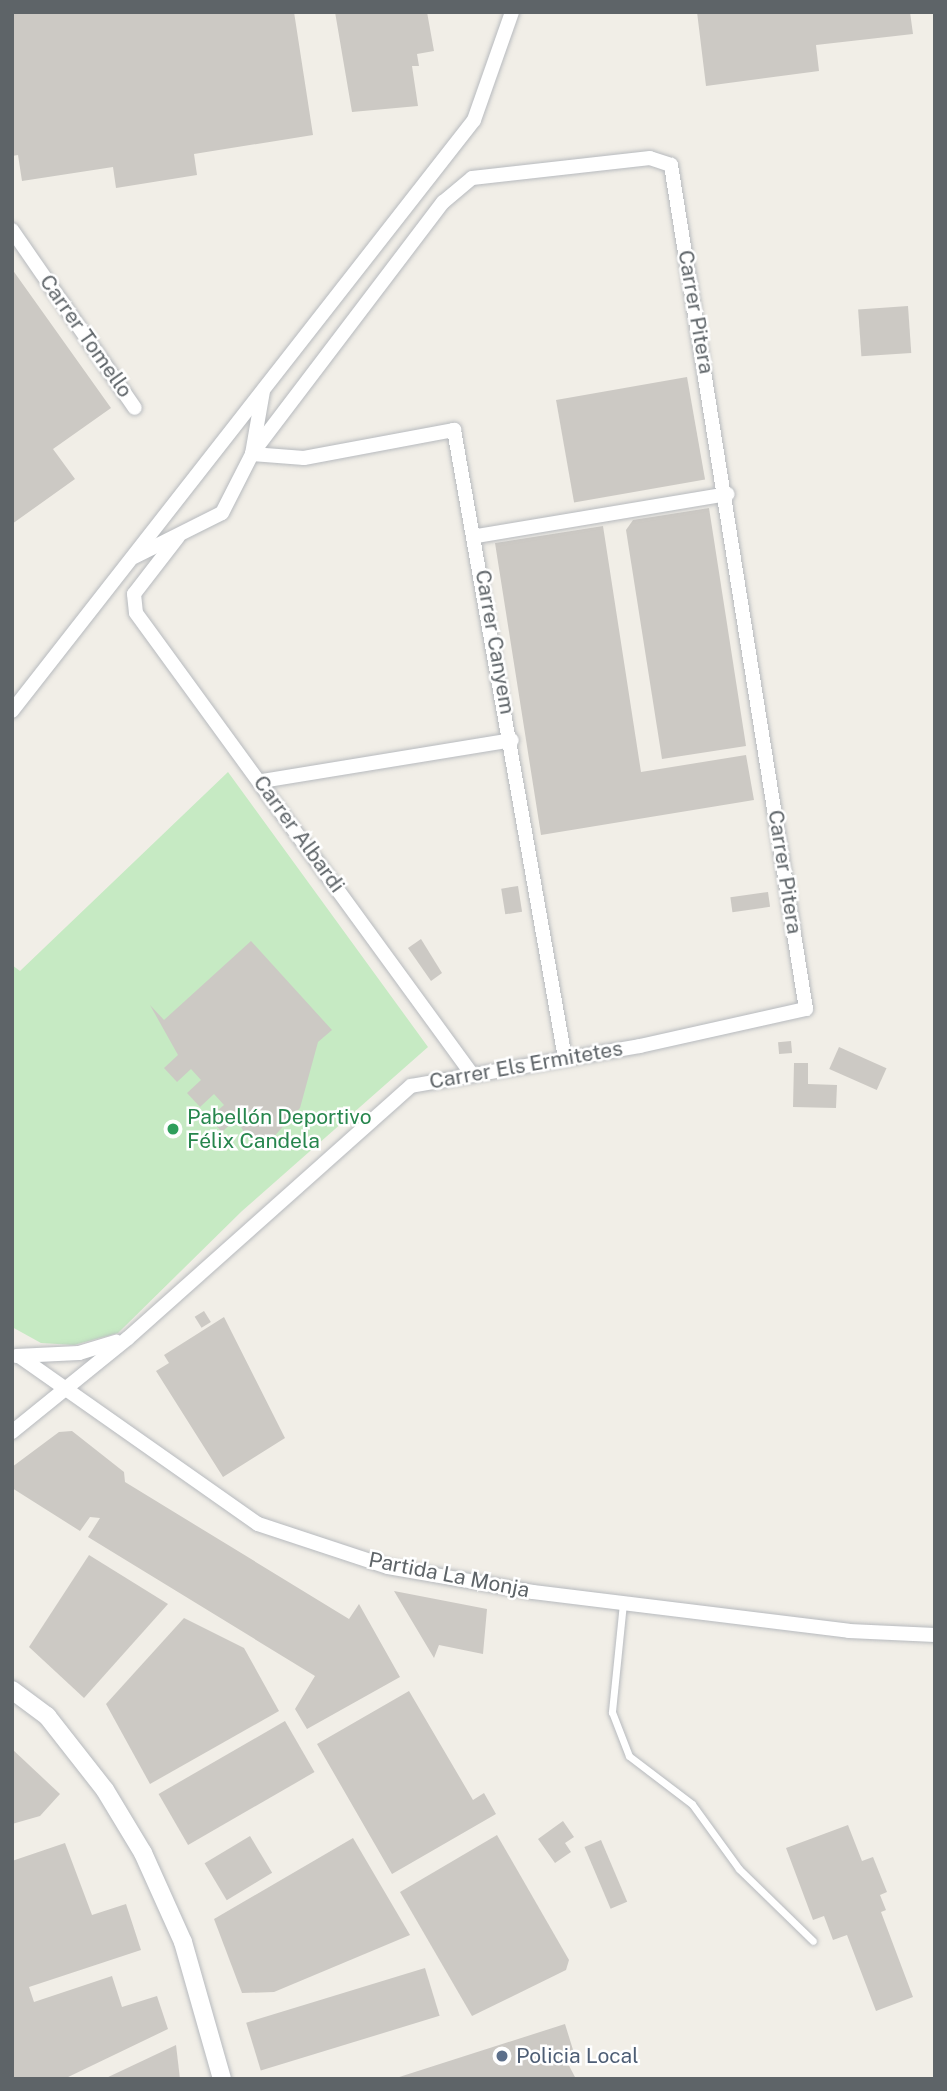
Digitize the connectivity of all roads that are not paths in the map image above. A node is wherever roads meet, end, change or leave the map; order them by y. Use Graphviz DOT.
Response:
graph roads {
  1 [pos="512,12"];
  2 [pos="12,230"];
  3 [pos="264,388"];
  4 [pos="135,408"];
  5 [pos="252,454"];
  6 [pos="727,494"];
  7 [pos="477,536"];
  8 [pos="178,537"];
  9 [pos="130,559"];
  10 [pos="12,712"];
  11 [pos="512,740"];
  12 [pos="262,781"];
  13 [pos="806,1009"];
  14 [pos="565,1058"];
  15 [pos="471,1073"];
  16 [pos="128,1338"];
  17 [pos="16,1356"];
  18 [pos="59,1390"];
  19 [pos="12,1432"];
  20 [pos="623,1603"];
  21 [pos="935,1635"];
  22 [pos="12,1690"];
  23 [pos="813,1941"];
  24 [pos="222,2079"];
  1 -- 3 [label="street"];
  2 -- 4 [label="street, Carrer Tomello"];
  3 -- 5 [label="street"];
  3 -- 9 [label="street"];
  5 -- 6 [label="street, Carrer Pitera"];
  5 -- 7 [label="street, Carrer Canyem"];
  5 -- 8 [label="street"];
  6 -- 7 [label="street"];
  6 -- 13 [label="street, Carrer Pitera"];
  7 -- 11 [label="street, Carrer Canyem"];
  8 -- 9 [label="street"];
  8 -- 12 [label="street, Carrer Albardi"];
  9 -- 10 [label="street"];
  11 -- 12 [label="street"];
  11 -- 14 [label="street, Carrer Canyem"];
  12 -- 15 [label="street, Carrer Albardi"];
  13 -- 14 [label="street, Carrer Els Ermitetes"];
  14 -- 15 [label="street, Carrer Els Ermitetes"];
  15 -- 16 [label="street, Carrer Els Ermitetes"];
  16 -- 17 [label="street, Carrer Els Ermitetes"];
  16 -- 18 [label="street, Carrer Els Ermitetes"];
  17 -- 18 [label="street, Partida La Monja"];
  18 -- 19 [label="street, Carrer Els Ermitetes"];
  18 -- 20 [label="street, Partida La Monja"];
  20 -- 21 [label="street, Partida La Monja"];
  20 -- 23 [label="lane"];
  22 -- 24 [label="street"];
}
